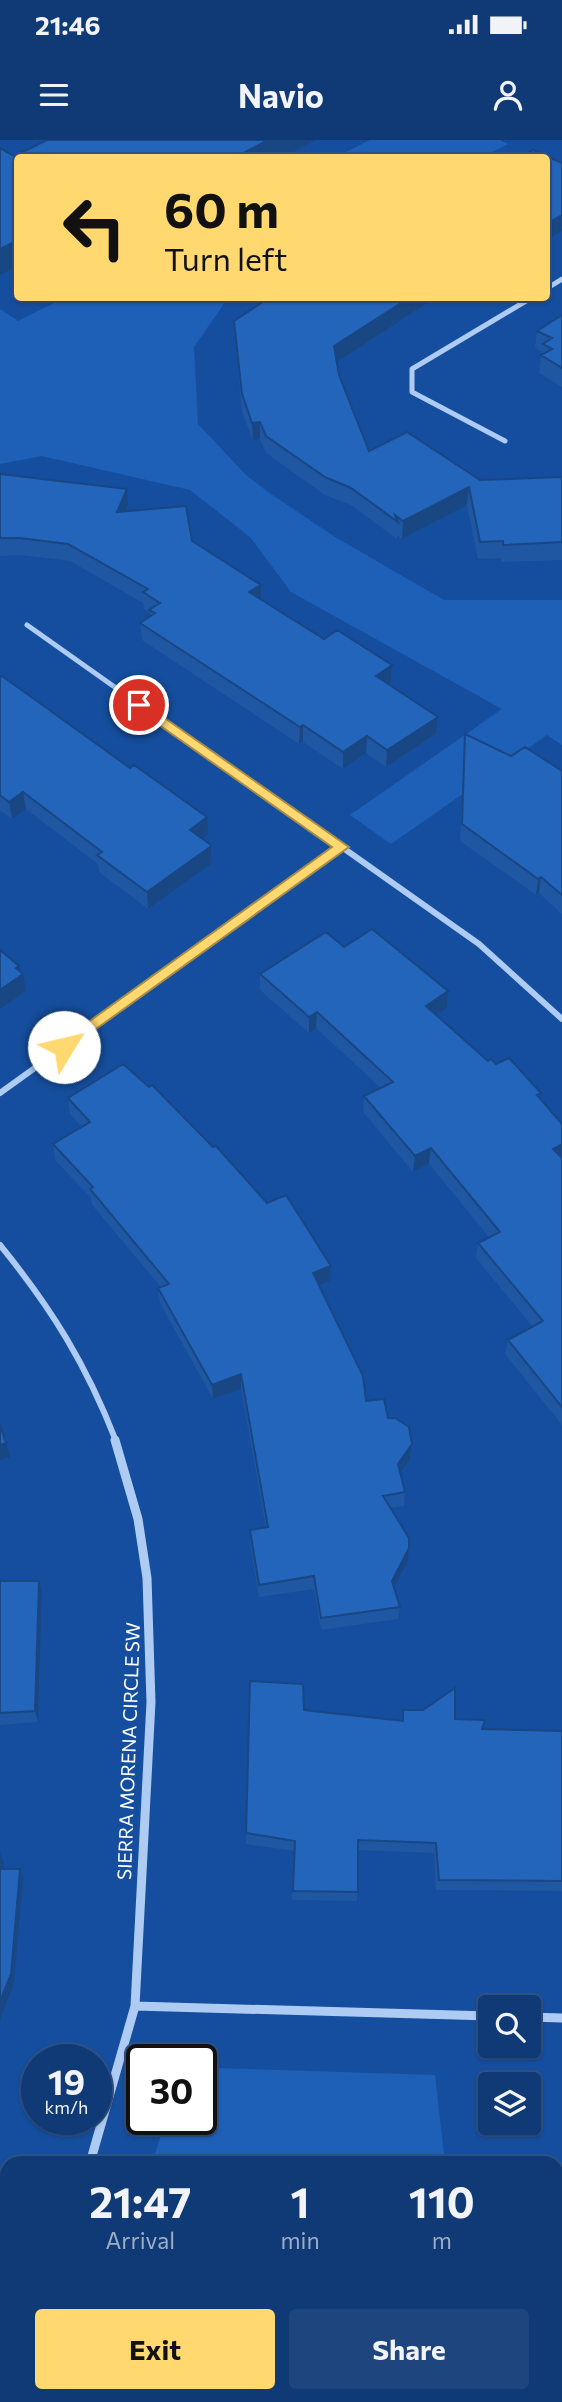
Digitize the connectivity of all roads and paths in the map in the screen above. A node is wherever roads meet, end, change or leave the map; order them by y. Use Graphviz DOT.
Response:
graph roads {
  1 [pos="526,301"];
  2 [pos="505,441"];
  3 [pos="27,625"];
  4 [pos="342,847"];
  5 [pos="562,1019"];
  6 [pos="0,1093"];
  7 [pos="0,1245"];
  8 [pos="135,2006"];
  9 [pos="478,2016"];
  10 [pos="541,2017"];
  11 [pos="562,2018"];
  12 [pos="92,2156"];
  1 -- 2 [label="street"];
  3 -- 4 [label="street"];
  4 -- 5 [label="street"];
  4 -- 6 [label="street"];
  7 -- 8 [label="street, SIERRA MORENA CIRCLE SW"];
  8 -- 9 [label="street"];
  8 -- 12 [label="street, SIERRA MORENA CIRCLE SW"];
  10 -- 11 [label="street"];
}
